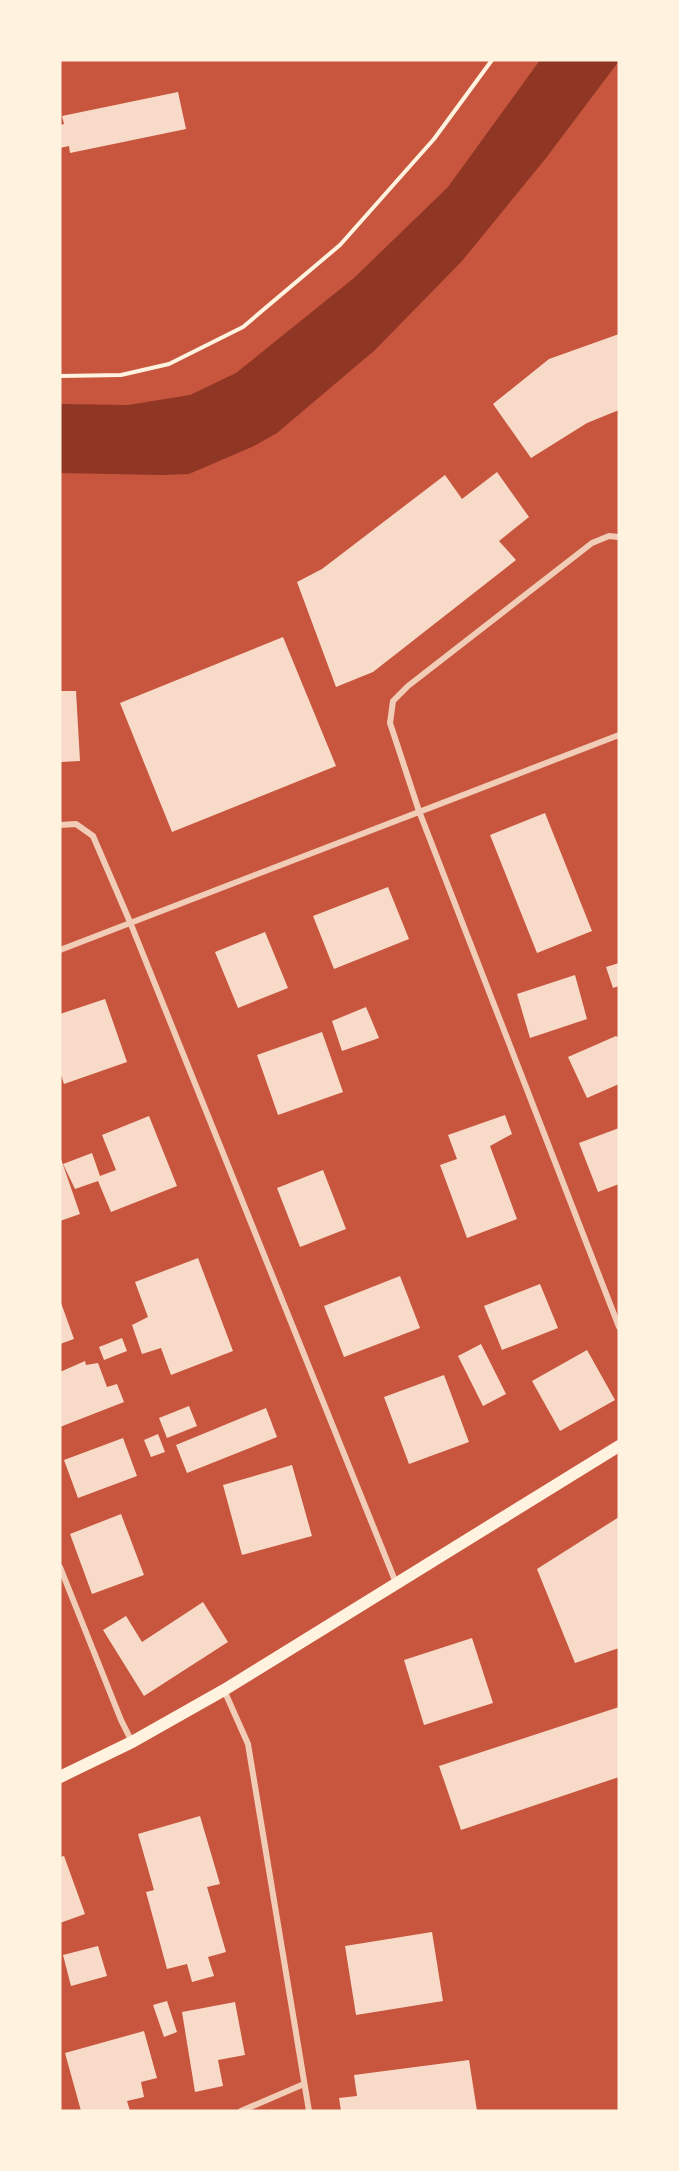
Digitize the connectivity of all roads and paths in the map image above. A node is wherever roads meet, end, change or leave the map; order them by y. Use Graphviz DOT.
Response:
graph roads {
  1 [pos="492,60"];
  2 [pos="60,376"];
  3 [pos="619,537"];
  4 [pos="619,735"];
  5 [pos="419,811"];
  6 [pos="60,825"];
  7 [pos="130,922"];
  8 [pos="60,950"];
  9 [pos="619,1327"];
  10 [pos="619,1446"];
  11 [pos="60,1567"];
  12 [pos="396,1583"];
  13 [pos="224,1690"];
  14 [pos="132,1742"];
  15 [pos="60,1777"];
  16 [pos="304,2084"];
  17 [pos="241,2111"];
  18 [pos="309,2111"];
  1 -- 2 [label="path"];
  3 -- 5 [label="street"];
  4 -- 5 [label="street"];
  5 -- 7 [label="street"];
  5 -- 9 [label="street"];
  6 -- 7 [label="street"];
  7 -- 8 [label="street"];
  7 -- 12 [label="street"];
  10 -- 12 [label="main road"];
  11 -- 14 [label="street"];
  12 -- 13 [label="main road"];
  13 -- 14 [label="main road"];
  13 -- 16 [label="street"];
  14 -- 15 [label="main road"];
  16 -- 17 [label="street"];
  16 -- 18 [label="street"];
}
